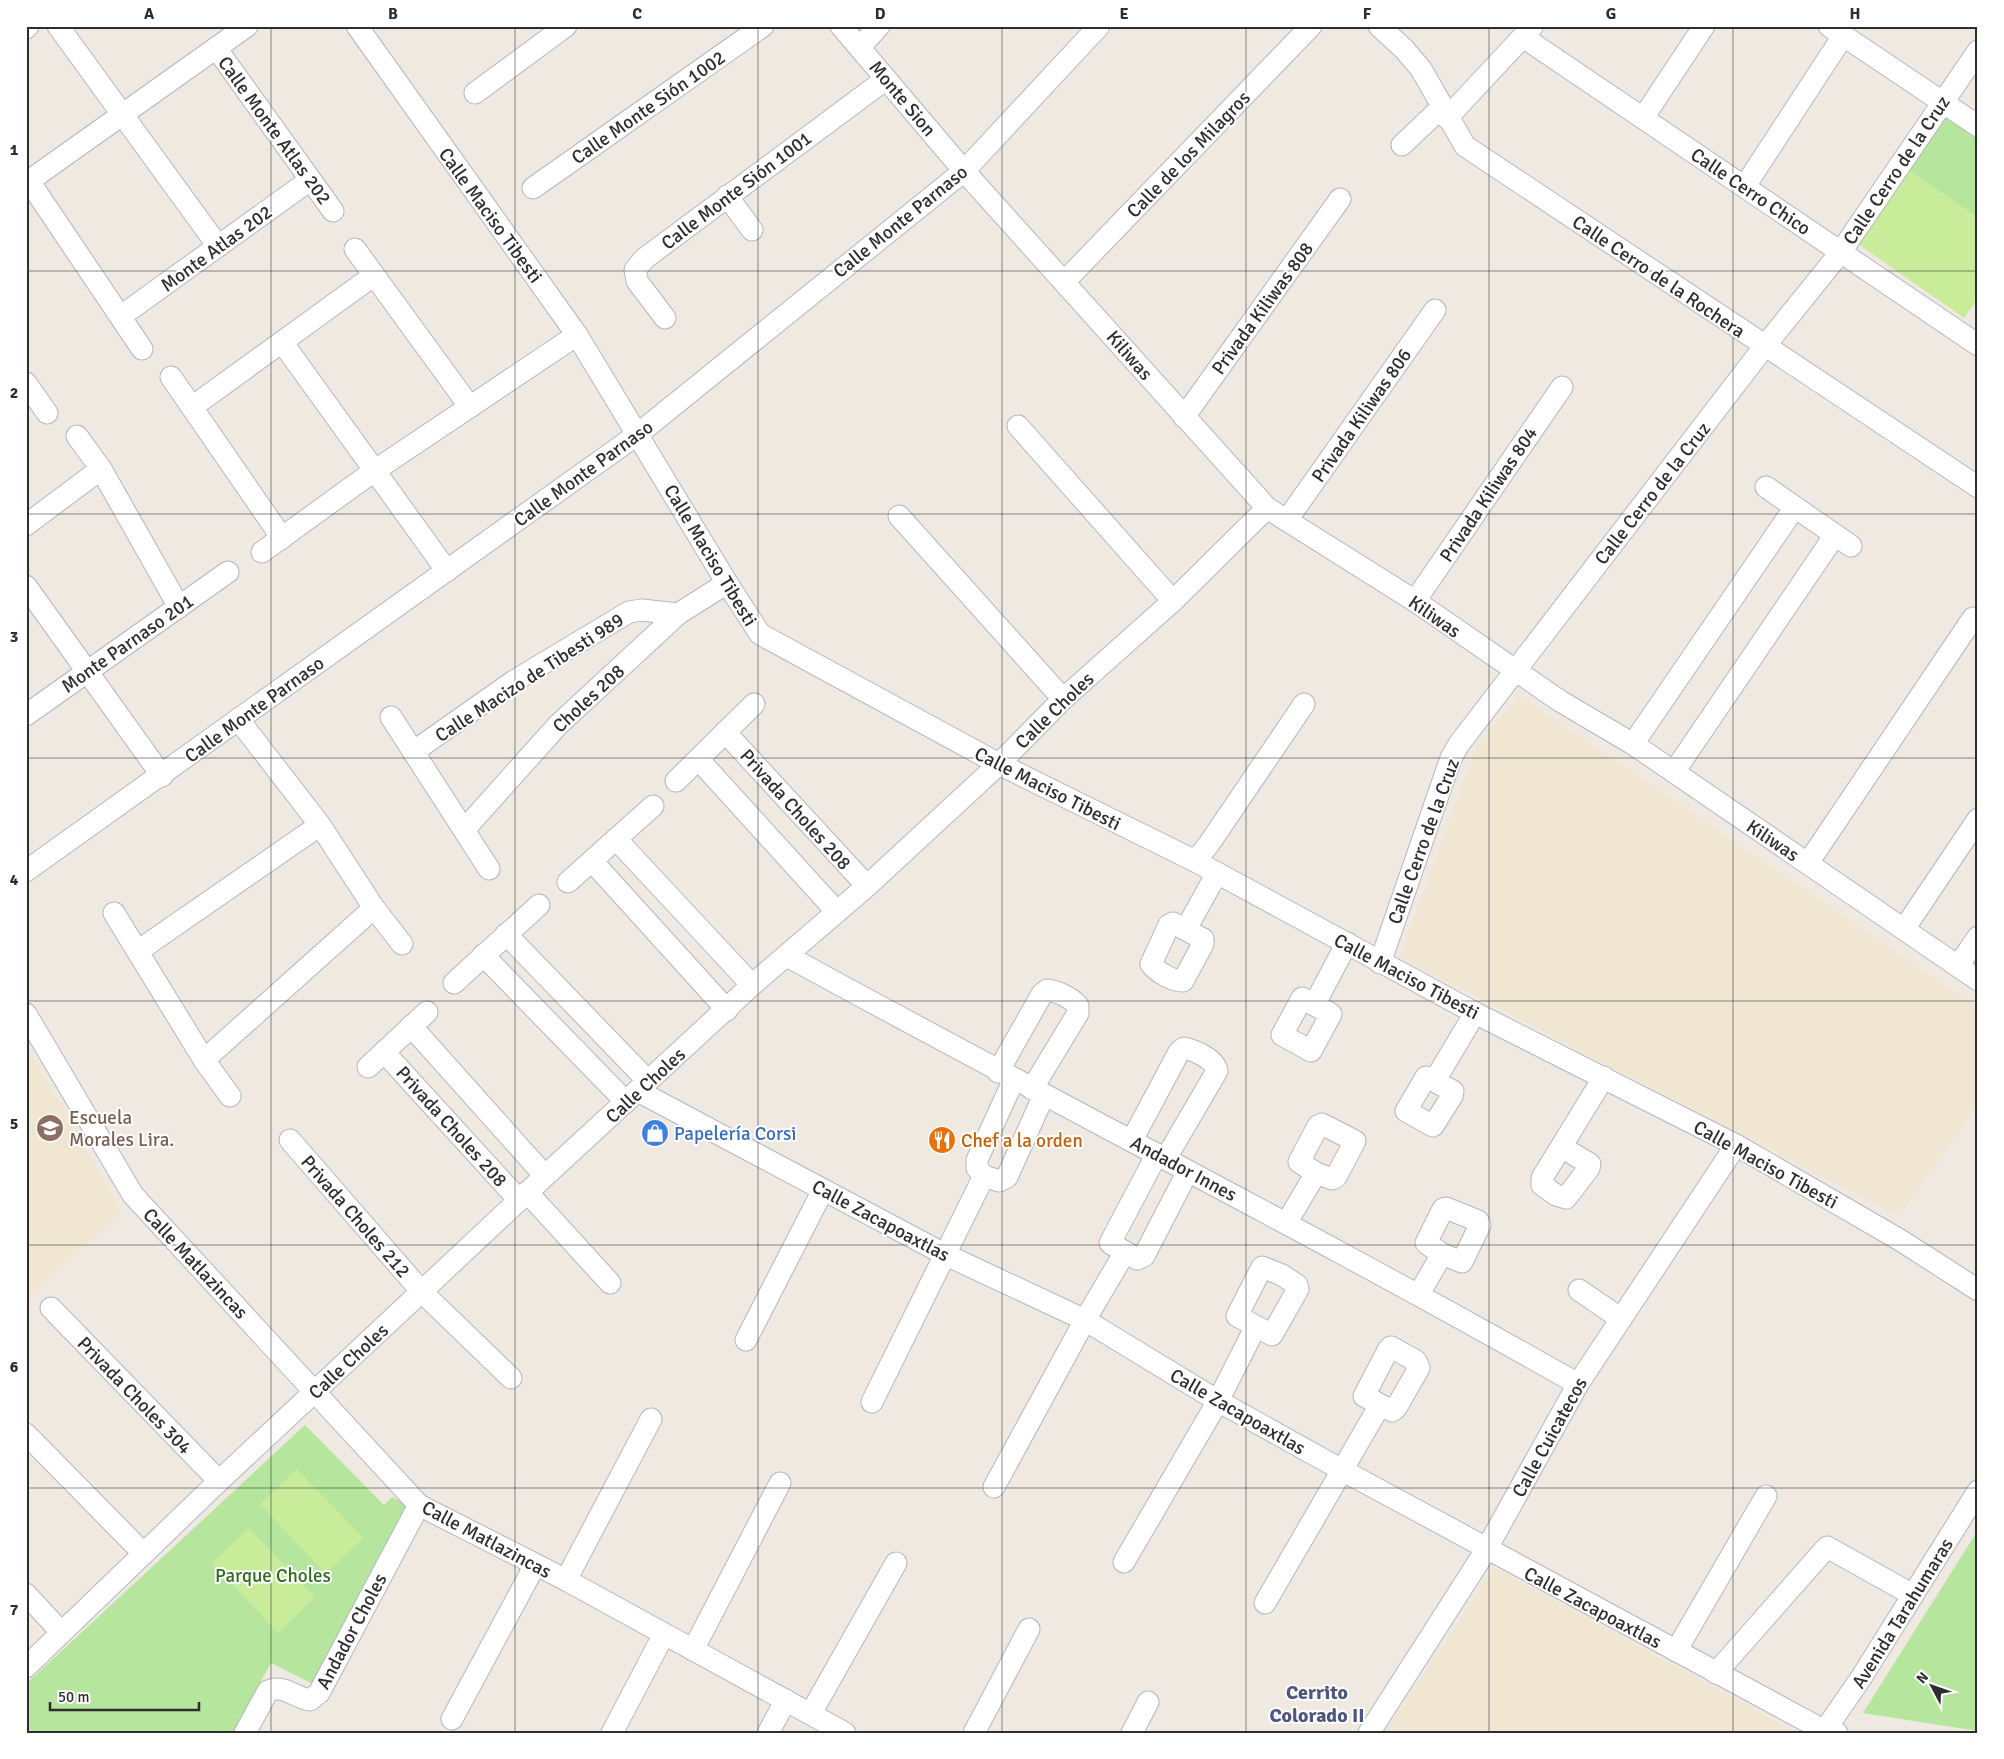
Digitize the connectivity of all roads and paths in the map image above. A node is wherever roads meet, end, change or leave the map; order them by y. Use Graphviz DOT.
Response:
graph roads {
  1 [pos="58,26"];
  2 [pos="246,26"];
  3 [pos="357,26"];
  4 [pos="566,26"];
  5 [pos="763,26"];
  6 [pos="841,26"];
  7 [pos="879,26"];
  8 [pos="1099,26"];
  9 [pos="1311,26"];
  10 [pos="1379,26"];
  11 [pos="1704,26"];
  12 [pos="1836,31"];
  13 [pos="1528,32"];
  14 [pos="860,47"];
  15 [pos="216,48"];
  16 [pos="1978,51"];
  17 [pos="886,79"];
  18 [pos="475,92"];
  19 [pos="1942,103"];
  20 [pos="1444,113"];
  21 [pos="122,114"];
  22 [pos="1643,118"];
  23 [pos="1978,126"];
  24 [pos="1402,145"];
  25 [pos="964,171"];
  26 [pos="310,180"];
  27 [pos="28,182"];
  28 [pos="1745,186"];
  29 [pos="533,188"];
  30 [pos="727,196"];
  31 [pos="1340,199"];
  32 [pos="333,211"];
  33 [pos="752,230"];
  34 [pos="218,246"];
  35 [pos="355,249"];
  36 [pos="1840,253"];
  37 [pos="373,276"];
  38 [pos="1065,281"];
  39 [pos="1435,310"];
  40 [pos="121,316"];
  41 [pos="665,318"];
  42 [pos="577,335"];
  43 [pos="282,342"];
  44 [pos="1978,345"];
  45 [pos="1764,347"];
  46 [pos="142,349"];
  47 [pos="171,377"];
  48 [pos="26,383"];
  49 [pos="1562,387"];
  50 [pos="470,406"];
  51 [pos="192,407"];
  52 [pos="47,413"];
  53 [pos="1184,417"];
  54 [pos="1018,426"];
  55 [pos="638,434"];
  56 [pos="77,436"];
  57 [pos="101,469"];
  58 [pos="374,471"];
  59 [pos="1766,487"];
  60 [pos="1978,487"];
  61 [pos="1795,507"];
  62 [pos="1267,508"];
  63 [pos="899,516"];
  64 [pos="1287,520"];
  65 [pos="26,525"];
  66 [pos="282,538"];
  67 [pos="262,552"];
  68 [pos="447,571"];
  69 [pos="228,572"];
  70 [pos="727,583"];
  71 [pos="26,586"];
  72 [pos="1173,601"];
  73 [pos="1415,601"];
  74 [pos="178,607"];
  75 [pos="678,614"];
  76 [pos="1973,618"];
  77 [pos="1514,671"];
  78 [pos="87,672"];
  79 [pos="1062,699"];
  80 [pos="754,704"];
  81 [pos="1304,704"];
  82 [pos="26,715"];
  83 [pos="391,717"];
  84 [pos="238,719"];
  85 [pos="725,732"];
  86 [pos="1633,744"];
  87 [pos="413,752"];
  88 [pos="699,760"];
  89 [pos="999,764"];
  90 [pos="1674,772"];
  91 [pos="162,776"];
  92 [pos="676,781"];
  93 [pos="653,806"];
  94 [pos="1978,819"];
  95 [pos="320,825"];
  96 [pos="464,830"];
  97 [pos="616,839"];
  98 [pos="592,861"];
  99 [pos="1195,861"];
  100 [pos="1808,863"];
  101 [pos="489,869"];
  102 [pos="26,871"];
  103 [pos="1217,873"];
  104 [pos="568,882"];
  105 [pos="867,886"];
  106 [pos="538,905"];
  107 [pos="374,908"];
  108 [pos="837,912"];
  109 [pos="114,913"];
  110 [pos="1186,929"];
  111 [pos="1904,929"];
  112 [pos="506,934"];
  113 [pos="1978,937"];
  114 [pos="1347,943"];
  115 [pos="402,944"];
  116 [pos="138,952"];
  117 [pos="483,955"];
  118 [pos="787,956"];
  119 [pos="1380,963"];
  120 [pos="1958,966"];
  121 [pos="1978,980"];
  122 [pos="454,984"];
  123 [pos="752,985"];
  124 [pos="1314,1005"];
  125 [pos="727,1010"];
  126 [pos="427,1012"];
  127 [pos="1475,1013"];
  128 [pos="26,1014"];
  129 [pos="411,1026"];
  130 [pos="384,1052"];
  131 [pos="204,1060"];
  132 [pos="368,1067"];
  133 [pos="1604,1077"];
  134 [pos="1435,1080"];
  135 [pos="1022,1084"];
  136 [pos="638,1091"];
  137 [pos="230,1096"];
  138 [pos="290,1140"];
  139 [pos="1132,1140"];
  140 [pos="1736,1145"];
  141 [pos="1561,1147"];
  142 [pos="1161,1156"];
  143 [pos="1188,1171"];
  144 [pos="1316,1173"];
  145 [pos="545,1176"];
  146 [pos="984,1176"];
  147 [pos="824,1190"];
  148 [pos="523,1196"];
  149 [pos="1287,1222"];
  150 [pos="1125,1252"];
  151 [pos="944,1254"];
  152 [pos="1442,1254"];
  153 [pos="610,1283"];
  154 [pos="1579,1290"];
  155 [pos="1978,1290"];
  156 [pos="422,1292"];
  157 [pos="1419,1294"];
  158 [pos="51,1308"];
  159 [pos="1621,1319"];
  160 [pos="1085,1320"];
  161 [pos="1255,1328"];
  162 [pos="746,1340"];
  163 [pos="511,1378"];
  164 [pos="1578,1384"];
  165 [pos="314,1391"];
  166 [pos="1218,1401"];
  167 [pos="872,1402"];
  168 [pos="1380,1405"];
  169 [pos="651,1419"];
  170 [pos="26,1434"];
  171 [pos="1342,1470"];
  172 [pos="219,1481"];
  173 [pos="780,1483"];
  174 [pos="994,1487"];
  175 [pos="1978,1492"];
  176 [pos="1766,1496"];
  177 [pos="419,1505"];
  178 [pos="1486,1550"];
  179 [pos="143,1553"];
  180 [pos="1124,1562"];
  181 [pos="896,1564"];
  182 [pos="535,1565"];
  183 [pos="566,1580"];
  184 [pos="26,1594"];
  185 [pos="1913,1595"];
  186 [pos="1264,1603"];
  187 [pos="1028,1629"];
  188 [pos="61,1632"];
  189 [pos="664,1634"];
  190 [pos="692,1650"];
  191 [pos="1676,1651"];
  192 [pos="26,1666"];
  193 [pos="1716,1673"];
  194 [pos="786,1700"];
  195 [pos="1148,1702"];
  196 [pos="811,1713"];
  197 [pos="452,1718"];
  198 [pos="1828,1732"];
  199 [pos="245,1733"];
  200 [pos="612,1733"];
  201 [pos="768,1733"];
  202 [pos="846,1733"];
  203 [pos="974,1733"];
  204 [pos="1132,1733"];
  205 [pos="1369,1733"];
  1 -- 21 [label="street"];
  2 -- 15 [label="street, Calle Monte Atlas 202"];
  3 -- 42 [label="street, Calle Maciso Tibesti"];
  4 -- 18 [label="street"];
  5 -- 29 [label="street, Calle Monte Sión 1002"];
  6 -- 14 [label="street, Monte Sion"];
  7 -- 14 [label="street"];
  8 -- 25 [label="street, Calle Monte Parnaso"];
  9 -- 38 [label="street, Calle de los Milagros"];
  10 -- 20 [label="street, Calle Cerro de la Rochera"];
  11 -- 22 [label="street"];
  12 -- 19 [label="street"];
  12 -- 28 [label="street"];
  13 -- 20 [label="street"];
  13 -- 22 [label="street, Calle Cerro Chico"];
  14 -- 17 [label="street, Monte Sion"];
  15 -- 21 [label="street, Calle Monte Atlas 202"];
  15 -- 26 [label="street, Calle Monte Atlas 202"];
  16 -- 19 [label="street, Calle Cerro de la Cruz"];
  17 -- 25 [label="street, Monte Sion"];
  17 -- 30 [label="street, Calle Monte Sión 1001"];
  19 -- 23 [label="street"];
  19 -- 36 [label="street, Calle Cerro de la Cruz"];
  20 -- 24 [label="street"];
  20 -- 45 [label="street, Calle Cerro de la Rochera"];
  21 -- 27 [label="street, Calle Monte Atlas 202"];
  21 -- 34 [label="street"];
  22 -- 28 [label="street, Calle Cerro Chico"];
  25 -- 38 [label="street, Kiliwas"];
  25 -- 55 [label="street, Calle Monte Parnaso"];
  26 -- 32 [label="street, Calle Monte Atlas 202"];
  26 -- 34 [label="street, Monte Atlas 202"];
  27 -- 40 [label="street, Calle Monte Atlas 202"];
  28 -- 36 [label="street, Calle Cerro Chico"];
  30 -- 33 [label="street"];
  30 -- 41 [label="street, Calle Monte Sión 1001"];
  31 -- 53 [label="street, Privada Kiliwas 808"];
  34 -- 40 [label="street, Monte Atlas 202"];
  35 -- 37 [label="street"];
  36 -- 44 [label="street, Calle Cerro Chico"];
  36 -- 45 [label="street, Calle Cerro de la Cruz"];
  37 -- 43 [label="street"];
  37 -- 50 [label="street"];
  38 -- 53 [label="street, Kiliwas"];
  39 -- 64 [label="street, Privada Kiliwas 806"];
  40 -- 46 [label="street, Calle Monte Atlas 202"];
  42 -- 50 [label="street"];
  42 -- 55 [label="street, Calle Maciso Tibesti"];
  43 -- 51 [label="street"];
  43 -- 58 [label="street"];
  45 -- 60 [label="street, Calle Cerro de la Rochera"];
  45 -- 77 [label="street, Calle Cerro de la Cruz"];
  47 -- 51 [label="street"];
  48 -- 52 [label="street"];
  49 -- 73 [label="street, Privada Kiliwas 804"];
  50 -- 58 [label="street"];
  51 -- 66 [label="street"];
  53 -- 62 [label="street, Kiliwas"];
  54 -- 72 [label="street"];
  55 -- 68 [label="street, Calle Monte Parnaso"];
  55 -- 70 [label="street, Calle Maciso Tibesti"];
  56 -- 57 [label="street"];
  57 -- 65 [label="street"];
  57 -- 74 [label="street"];
  58 -- 66 [label="street"];
  58 -- 68 [label="street"];
  59 -- 61 [label="street"];
  61 -- 86 [label="street"];
  61 -- 90 [label="street"];
  62 -- 64 [label="street, Kiliwas"];
  62 -- 72 [label="street, Calle Choles"];
  63 -- 79 [label="street"];
  64 -- 73 [label="street, Kiliwas"];
  66 -- 67 [label="street"];
  68 -- 84 [label="street, Calle Monte Parnaso"];
  69 -- 74 [label="street, Monte Parnaso 201"];
  70 -- 75 [label="street, Choles 208"];
  70 -- 89 [label="street, Calle Maciso Tibesti"];
  71 -- 78 [label="street"];
  72 -- 79 [label="street, Calle Choles"];
  73 -- 77 [label="street, Kiliwas"];
  74 -- 78 [label="street, Monte Parnaso 201"];
  75 -- 87 [label="street, Calle Macizo de Tibesti 989"];
  75 -- 96 [label="street, Choles 208"];
  76 -- 100 [label="street"];
  77 -- 86 [label="street, Kiliwas"];
  77 -- 119 [label="street, Calle Cerro de la Cruz"];
  78 -- 82 [label="street, Monte Parnaso 201"];
  78 -- 91 [label="street"];
  79 -- 89 [label="street, Calle Choles"];
  80 -- 85 [label="street, Privada Choles 208"];
  81 -- 99 [label="street"];
  83 -- 87 [label="street"];
  84 -- 91 [label="street, Calle Monte Parnaso"];
  84 -- 95 [label="street"];
  85 -- 88 [label="street, Privada Choles 208"];
  85 -- 105 [label="street, Privada Choles 208"];
  86 -- 90 [label="street, Kiliwas"];
  87 -- 96 [label="street"];
  88 -- 92 [label="street, Privada Choles 208"];
  88 -- 108 [label="street, Privada Choles 208"];
  89 -- 99 [label="street, Calle Maciso Tibesti"];
  89 -- 105 [label="street, Calle Choles"];
  90 -- 100 [label="street, Kiliwas"];
  91 -- 102 [label="street, Calle Monte Parnaso"];
  93 -- 97 [label="street"];
  94 -- 111 [label="street"];
  95 -- 107 [label="street"];
  95 -- 116 [label="street"];
  96 -- 101 [label="street"];
  97 -- 98 [label="street"];
  97 -- 123 [label="street"];
  98 -- 104 [label="street"];
  98 -- 125 [label="street"];
  99 -- 103 [label="street, Calle Maciso Tibesti"];
  100 -- 111 [label="street, Kiliwas"];
  103 -- 110 [label="street"];
  103 -- 114 [label="street, Calle Maciso Tibesti"];
  105 -- 108 [label="street, Calle Choles"];
  106 -- 112 [label="street"];
  107 -- 115 [label="street"];
  107 -- 131 [label="street"];
  108 -- 118 [label="street, Calle Choles"];
  109 -- 116 [label="street"];
  111 -- 120 [label="street, Kiliwas"];
  112 -- 117 [label="street"];
  112 -- 136 [label="street"];
  113 -- 120 [label="street"];
  114 -- 119 [label="street, Calle Maciso Tibesti"];
  114 -- 124 [label="street"];
  116 -- 131 [label="street"];
  117 -- 122 [label="street"];
  117 -- 136 [label="street"];
  118 -- 123 [label="street, Calle Choles"];
  118 -- 135 [label="street, Andador Innes"];
  119 -- 127 [label="street, Calle Maciso Tibesti"];
  120 -- 121 [label="street, Kiliwas"];
  123 -- 125 [label="street, Calle Choles"];
  125 -- 136 [label="street, Calle Choles"];
  126 -- 129 [label="street, Privada Choles 208"];
  127 -- 133 [label="street, Calle Maciso Tibesti"];
  127 -- 134 [label="street"];
  128 -- 165 [label="street, Calle Matlazincas"];
  129 -- 130 [label="street, Privada Choles 208"];
  129 -- 145 [label="street, Privada Choles 208"];
  130 -- 132 [label="street, Privada Choles 208"];
  130 -- 148 [label="street, Privada Choles 208"];
  131 -- 137 [label="street"];
  133 -- 140 [label="street, Calle Maciso Tibesti"];
  133 -- 141 [label="street"];
  135 -- 139 [label="street, Andador Innes"];
  135 -- 146 [label="street"];
  135 -- 146 [label="street"];
  136 -- 145 [label="street, Calle Choles"];
  136 -- 147 [label="street, Calle Zacapoaxtlas"];
  138 -- 156 [label="street, Privada Choles 212"];
  139 -- 142 [label="street, Andador Innes"];
  139 -- 142 [label="street"];
  140 -- 155 [label="street, Calle Maciso Tibesti"];
  140 -- 159 [label="street, Calle Cuicatecos"];
  142 -- 143 [label="street, Andador Innes"];
  142 -- 150 [label="street"];
  143 -- 149 [label="street, Andador Innes"];
  143 -- 150 [label="street"];
  144 -- 149 [label="street"];
  145 -- 148 [label="street, Calle Choles"];
  146 -- 151 [label="street"];
  147 -- 151 [label="street, Calle Zacapoaxtlas"];
  147 -- 162 [label="street"];
  148 -- 153 [label="street, Privada Choles 208"];
  148 -- 156 [label="street, Calle Choles"];
  149 -- 157 [label="street, Andador Innes"];
  150 -- 160 [label="street"];
  151 -- 160 [label="street, Calle Zacapoaxtlas"];
  151 -- 167 [label="street"];
  152 -- 157 [label="street"];
  154 -- 159 [label="street"];
  156 -- 163 [label="street, Privada Choles 212"];
  156 -- 165 [label="street, Calle Choles"];
  157 -- 164 [label="street, Andador Innes"];
  158 -- 172 [label="street, Privada Choles 304"];
  159 -- 164 [label="street, Calle Cuicatecos"];
  160 -- 166 [label="street, Calle Zacapoaxtlas"];
  160 -- 174 [label="street"];
  161 -- 166 [label="street"];
  164 -- 178 [label="street, Calle Cuicatecos"];
  165 -- 172 [label="street, Calle Choles"];
  165 -- 177 [label="street, Calle Matlazincas"];
  166 -- 171 [label="street, Calle Zacapoaxtlas"];
  166 -- 180 [label="street"];
  168 -- 171 [label="street"];
  169 -- 183 [label="street"];
  170 -- 179 [label="street"];
  171 -- 178 [label="street, Calle Zacapoaxtlas"];
  171 -- 186 [label="street"];
  172 -- 179 [label="street, Calle Choles"];
  173 -- 190 [label="street"];
  175 -- 185 [label="street, Avenida Tarahumaras"];
  176 -- 191 [label="street"];
  177 -- 182 [label="street, Calle Matlazincas"];
  177 -- 199 [label="street, Andador Choles"];
  178 -- 191 [label="street, Calle Zacapoaxtlas"];
  178 -- 205 [label="street, Calle Cuicatecos"];
  179 -- 188 [label="street, Calle Choles"];
  181 -- 196 [label="street"];
  182 -- 183 [label="street, Calle Matlazincas"];
  182 -- 197 [label="street"];
  183 -- 189 [label="street, Calle Matlazincas"];
  184 -- 188 [label="street"];
  185 -- 193 [label="street"];
  185 -- 198 [label="street, Avenida Tarahumaras"];
  187 -- 203 [label="street"];
  188 -- 192 [label="street, Calle Choles"];
  189 -- 190 [label="street, Calle Matlazincas"];
  189 -- 200 [label="street"];
  190 -- 194 [label="street, Calle Matlazincas"];
  191 -- 193 [label="street, Calle Zacapoaxtlas"];
  193 -- 198 [label="street, Calle Zacapoaxtlas"];
  194 -- 196 [label="street, Calle Matlazincas"];
  194 -- 201 [label="street"];
  195 -- 204 [label="street"];
  196 -- 202 [label="street, Calle Matlazincas"];
}
